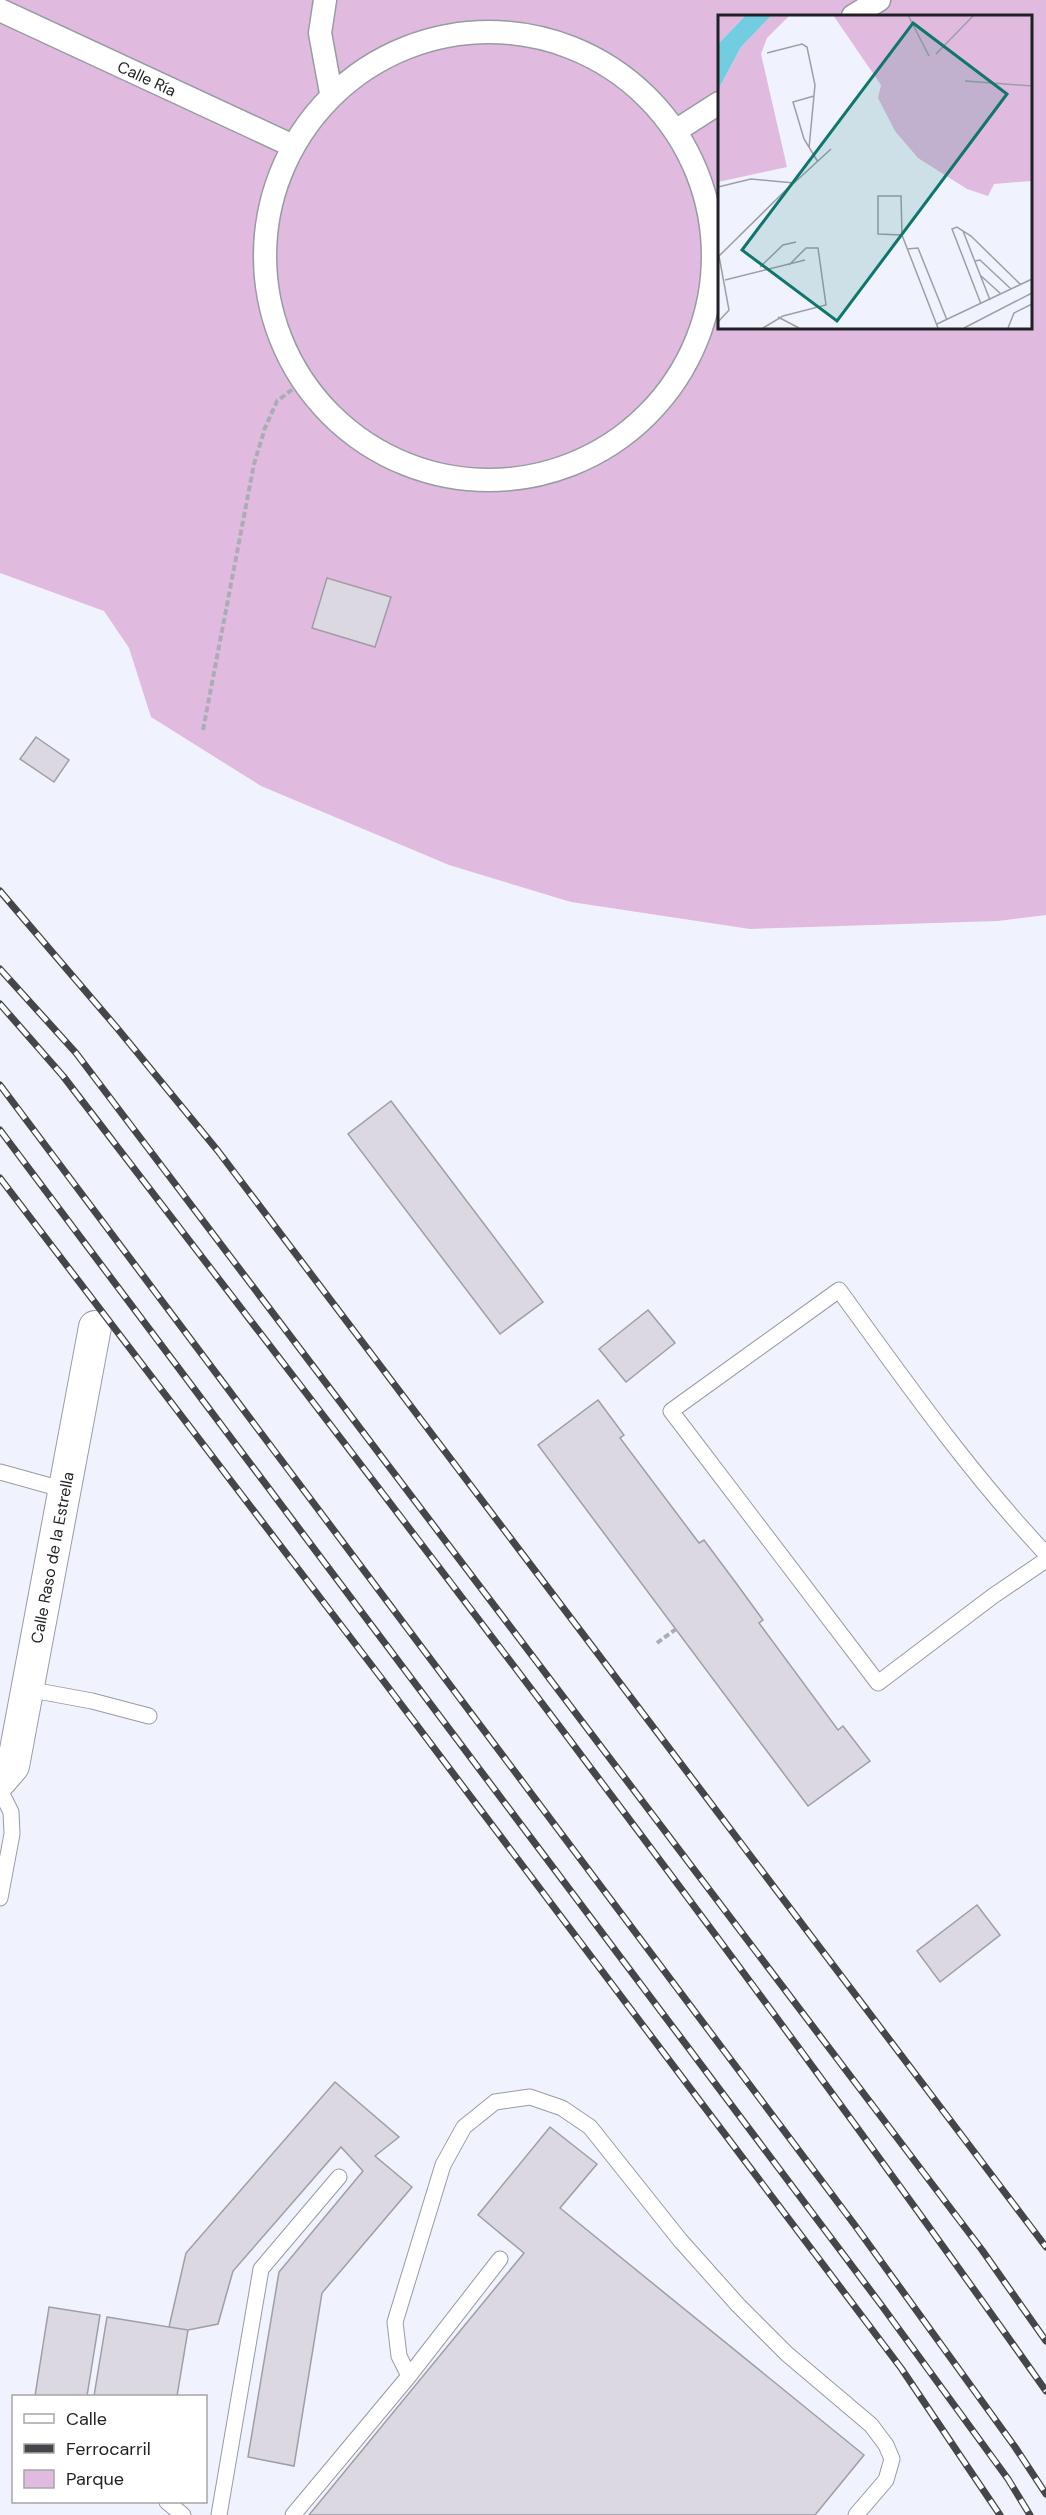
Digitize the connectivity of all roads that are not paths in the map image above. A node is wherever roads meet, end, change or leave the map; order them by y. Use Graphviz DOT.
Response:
graph roads {
  1 [pos="325,0"];
  2 [pos="879,0"];
  3 [pos="0,10"];
  4 [pos="855,15"];
  5 [pos="331,93"];
  6 [pos="718,104"];
  7 [pos="677,130"];
  8 [pos="293,146"];
  9 [pos="95,1327"];
  10 [pos="0,1472"];
  11 [pos="64,1490"];
  12 [pos="1046,1554"];
  13 [pos="1046,1560"];
  14 [pos="27,1689"];
  15 [pos="148,1716"];
  16 [pos="0,1781"];
  17 [pos="0,1790"];
  18 [pos="0,1898"];
  19 [pos="339,2177"];
  20 [pos="500,2259"];
  21 [pos="409,2376"];
  22 [pos="168,2503"];
  23 [pos="183,2515"];
  24 [pos="219,2515"];
  25 [pos="293,2515"];
  26 [pos="856,2515"];
  1 -- 5 [label="street"];
  2 -- 4 [label="street"];
  3 -- 8 [label="street, Calle Ría"];
  5 -- 7 [label="street"];
  5 -- 8 [label="street"];
  6 -- 7 [label="street"];
  7 -- 8 [label="street"];
  9 -- 11 [label="street, Calle Raso de la Estrella"];
  10 -- 11 [label="lane"];
  11 -- 14 [label="street, Calle Raso de la Estrella"];
  12 -- 13 [label="lane"];
  14 -- 15 [label="lane"];
  14 -- 16 [label="street, Calle Raso de la Estrella"];
  17 -- 18 [label="lane"];
  19 -- 24 [label="lane"];
  20 -- 21 [label="lane"];
  21 -- 25 [label="lane"];
  21 -- 26 [label="lane"];
  22 -- 23 [label="lane"];
}
